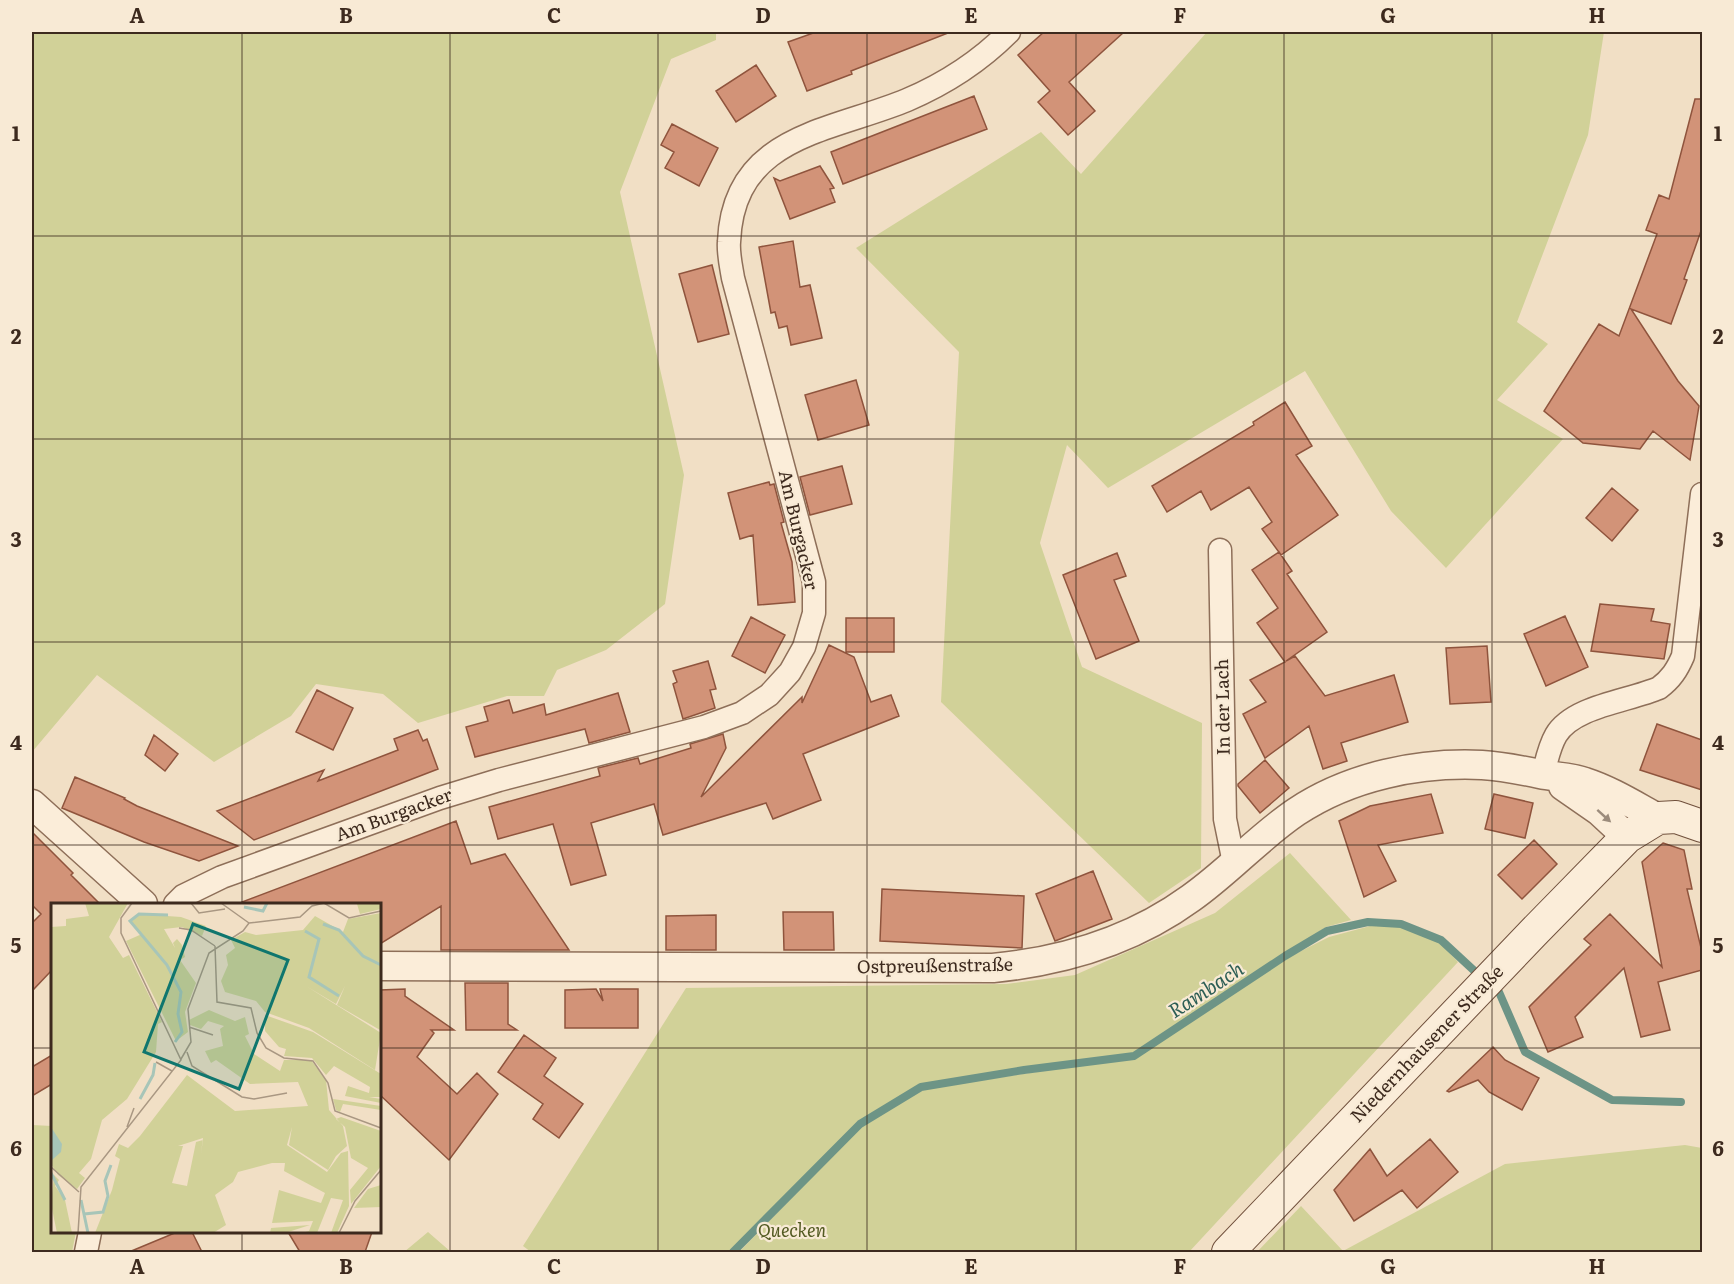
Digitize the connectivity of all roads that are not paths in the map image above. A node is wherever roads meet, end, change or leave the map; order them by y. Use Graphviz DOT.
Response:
graph roads {
  1 [pos="1010,32"];
  2 [pos="1702,495"];
  3 [pos="1220,550"];
  4 [pos="1543,775"];
  5 [pos="32,804"];
  6 [pos="1658,818"];
  7 [pos="1702,826"];
  8 [pos="1627,837"];
  9 [pos="1234,863"];
  10 [pos="141,903"];
  11 [pos="176,903"];
  12 [pos="381,966"];
  13 [pos="90,1233"];
  14 [pos="86,1252"];
  15 [pos="1228,1252"];
  1 -- 11 [label="street, Am Burgacker"];
  2 -- 4 [label="street"];
  3 -- 9 [label="street, In der Lach"];
  4 -- 6 [label="street, Ostpreußenstraße"];
  4 -- 8 [label="street, Ostpreußenstraße, one-way"];
  4 -- 9 [label="street, Ostpreußenstraße"];
  5 -- 10 [label="street"];
  6 -- 7 [label="main road, Ostpreußenstraße"];
  6 -- 8 [label="main road"];
  8 -- 15 [label="main road, Niedernhausener Straße"];
  9 -- 12 [label="street, Ostpreußenstraße"];
  13 -- 14 [label="street"];
}
